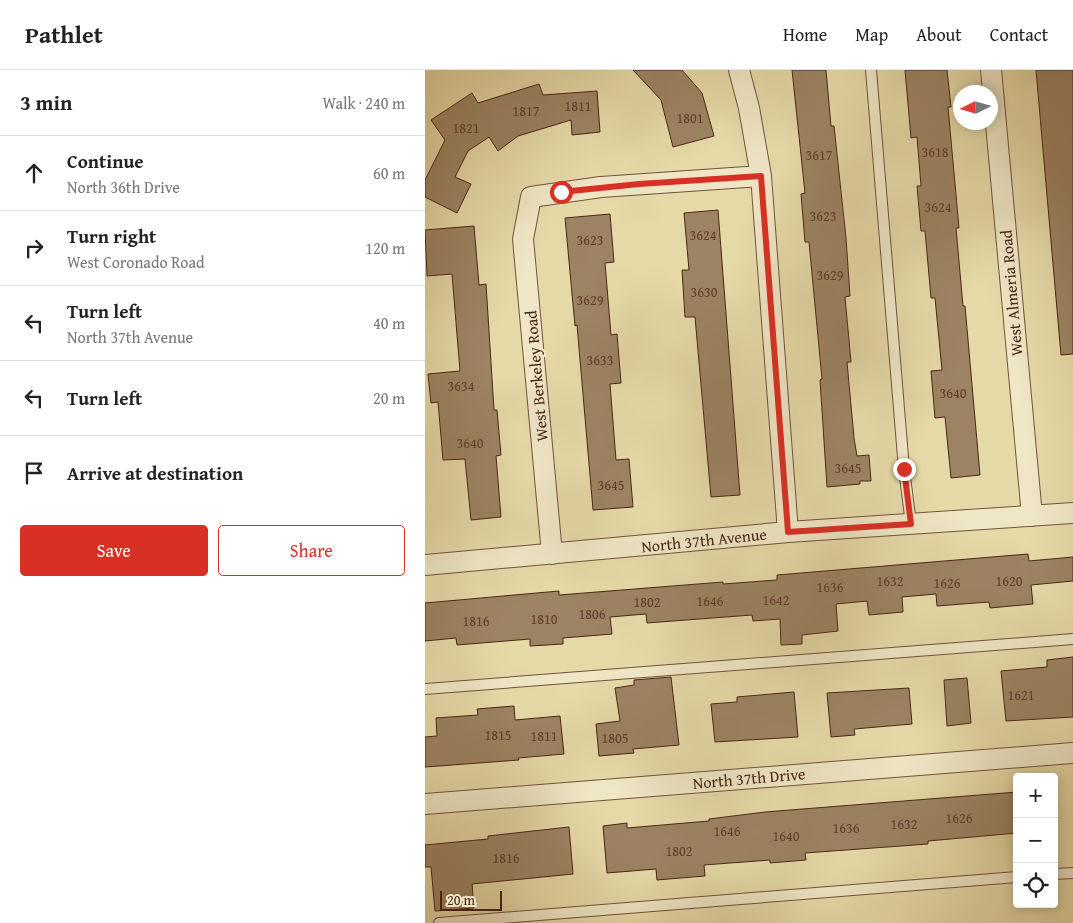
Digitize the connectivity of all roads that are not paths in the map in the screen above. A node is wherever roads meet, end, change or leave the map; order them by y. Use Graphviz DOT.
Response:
graph roads {
  1 [pos="739,70"];
  2 [pos="871,70"];
  3 [pos="991,70"];
  4 [pos="761,176"];
  5 [pos="1073,513"];
  6 [pos="1032,516"];
  7 [pos="911,524"];
  8 [pos="788,532"];
  9 [pos="552,554"];
  10 [pos="425,565"];
  11 [pos="1073,639"];
  12 [pos="425,689"];
  13 [pos="1073,753"];
  14 [pos="425,804"];
  15 [pos="1073,872"];
  16 [pos="1058,874"];
  17 [pos="1013,877"];
  18 [pos="439,923"];
  1 -- 4 [label="street"];
  2 -- 7 [label="lane"];
  3 -- 6 [label="street, West Almeria Road"];
  4 -- 8 [label="street"];
  4 -- 9 [label="street, West Berkeley Road"];
  5 -- 6 [label="street, North 37th Avenue"];
  6 -- 7 [label="street, North 37th Avenue"];
  7 -- 8 [label="street, North 37th Avenue"];
  8 -- 9 [label="street, North 37th Avenue"];
  9 -- 10 [label="street, North 37th Avenue"];
  11 -- 12 [label="lane"];
  13 -- 14 [label="street, North 37th Drive"];
  15 -- 16 [label="lane"];
  17 -- 18 [label="lane"];
}
